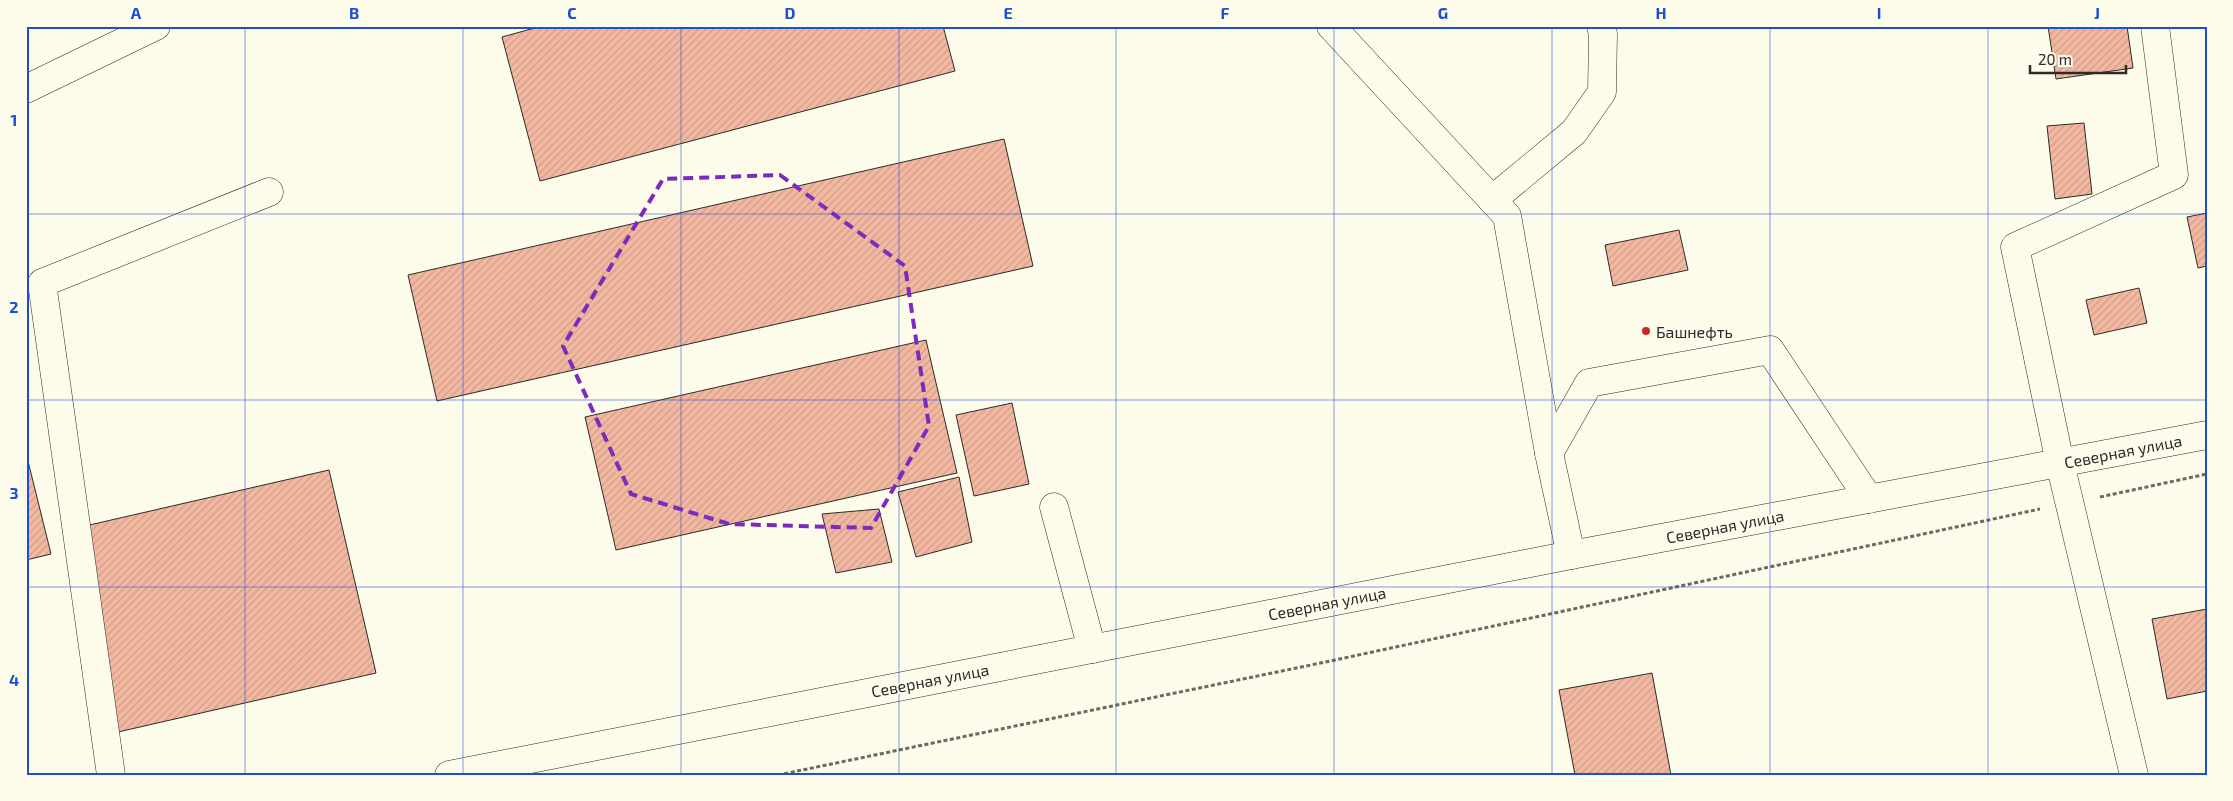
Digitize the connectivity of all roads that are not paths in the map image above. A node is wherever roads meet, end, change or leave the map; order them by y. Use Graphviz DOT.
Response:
graph roads {
  1 [pos="156,26"];
  2 [pos="1331,26"];
  3 [pos="1601,26"];
  4 [pos="2155,26"];
  5 [pos="26,90"];
  6 [pos="269,192"];
  7 [pos="1492,200"];
  8 [pos="2207,435"];
  9 [pos="1549,453"];
  10 [pos="2060,463"];
  11 [pos="1869,499"];
  12 [pos="1054,506"];
  13 [pos="1572,555"];
  14 [pos="1092,649"];
  15 [pos="111,775"];
  16 [pos="449,775"];
  17 [pos="2134,775"];
  1 -- 5 [label="main road"];
  2 -- 7 [label="main road"];
  3 -- 7 [label="main road"];
  4 -- 10 [label="main road"];
  6 -- 15 [label="main road"];
  7 -- 9 [label="main road"];
  8 -- 10 [label="main road, Северная улица"];
  9 -- 11 [label="main road"];
  9 -- 13 [label="main road"];
  10 -- 11 [label="main road, Северная улица"];
  10 -- 17 [label="main road"];
  11 -- 13 [label="main road, Северная улица"];
  12 -- 14 [label="main road"];
  13 -- 14 [label="main road, Северная улица"];
  14 -- 16 [label="main road, Северная улица"];
}
